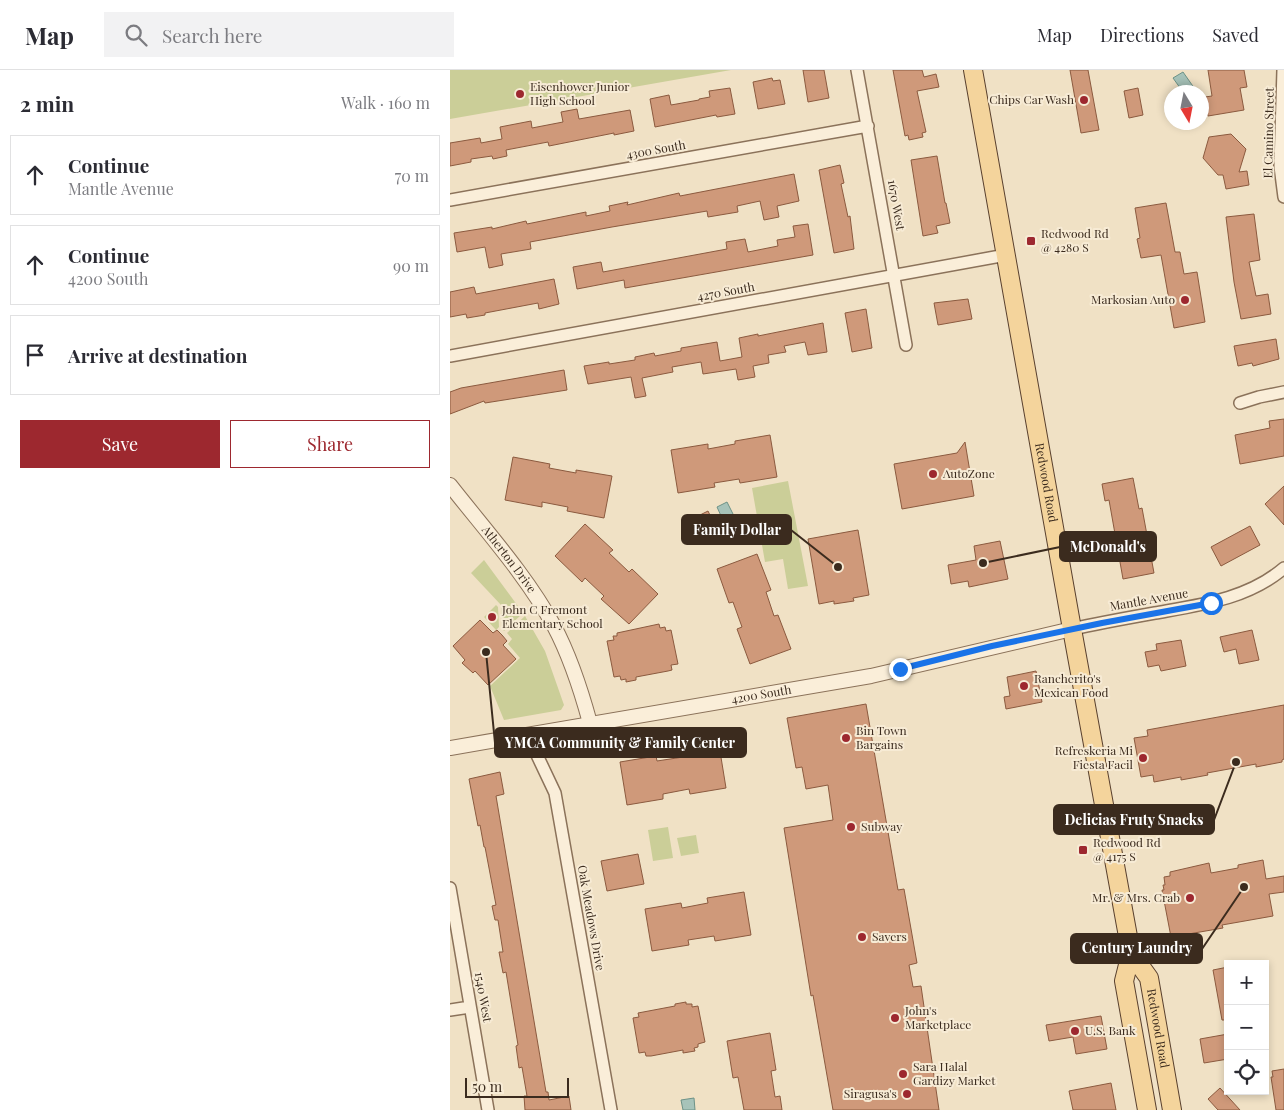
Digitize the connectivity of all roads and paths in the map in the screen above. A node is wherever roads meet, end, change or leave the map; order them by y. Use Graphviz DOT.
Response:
graph roads {
  1 [pos="858,70"];
  2 [pos="973,70"];
  3 [pos="1283,70"];
  4 [pos="868,126"];
  5 [pos="1284,197"];
  6 [pos="450,200"];
  7 [pos="1006,255"];
  8 [pos="894,276"];
  9 [pos="906,345"];
  10 [pos="450,356"];
  11 [pos="1284,392"];
  12 [pos="1240,403"];
  13 [pos="450,485"];
  14 [pos="1284,568"];
  15 [pos="1072,629"];
  16 [pos="590,723"];
  17 [pos="533,734"];
  18 [pos="450,748"];
  19 [pos="450,888"];
  20 [pos="1131,953"];
  21 [pos="470,1007"];
  22 [pos="450,1010"];
  23 [pos="488,1110"];
  24 [pos="611,1110"];
  25 [pos="1147,1110"];
  26 [pos="1172,1110"];
  1 -- 4 [label="street, 1670 West"];
  2 -- 7 [label="main road, Redwood Road"];
  3 -- 5 [label="street, El Camino Street"];
  4 -- 6 [label="street, 4300 South"];
  4 -- 8 [label="street, 1670 West"];
  7 -- 8 [label="street, 4270 South"];
  7 -- 15 [label="main road, Redwood Road"];
  8 -- 9 [label="street, 1670 West"];
  8 -- 10 [label="street, 4270 South"];
  11 -- 12 [label="street"];
  13 -- 16 [label="street, Atherton Drive"];
  14 -- 15 [label="street, Mantle Avenue"];
  15 -- 16 [label="street, 4200 South"];
  15 -- 20 [label="main road, Redwood Road"];
  16 -- 17 [label="street, 4200 South"];
  17 -- 18 [label="street, 4200 South"];
  17 -- 24 [label="street, Oak Meadows Drive"];
  19 -- 21 [label="street, 1540 West"];
  20 -- 25 [label="main road, Redwood Road"];
  20 -- 26 [label="main road, Redwood Road"];
  21 -- 22 [label="street"];
  21 -- 23 [label="street, 1540 West"];
}
